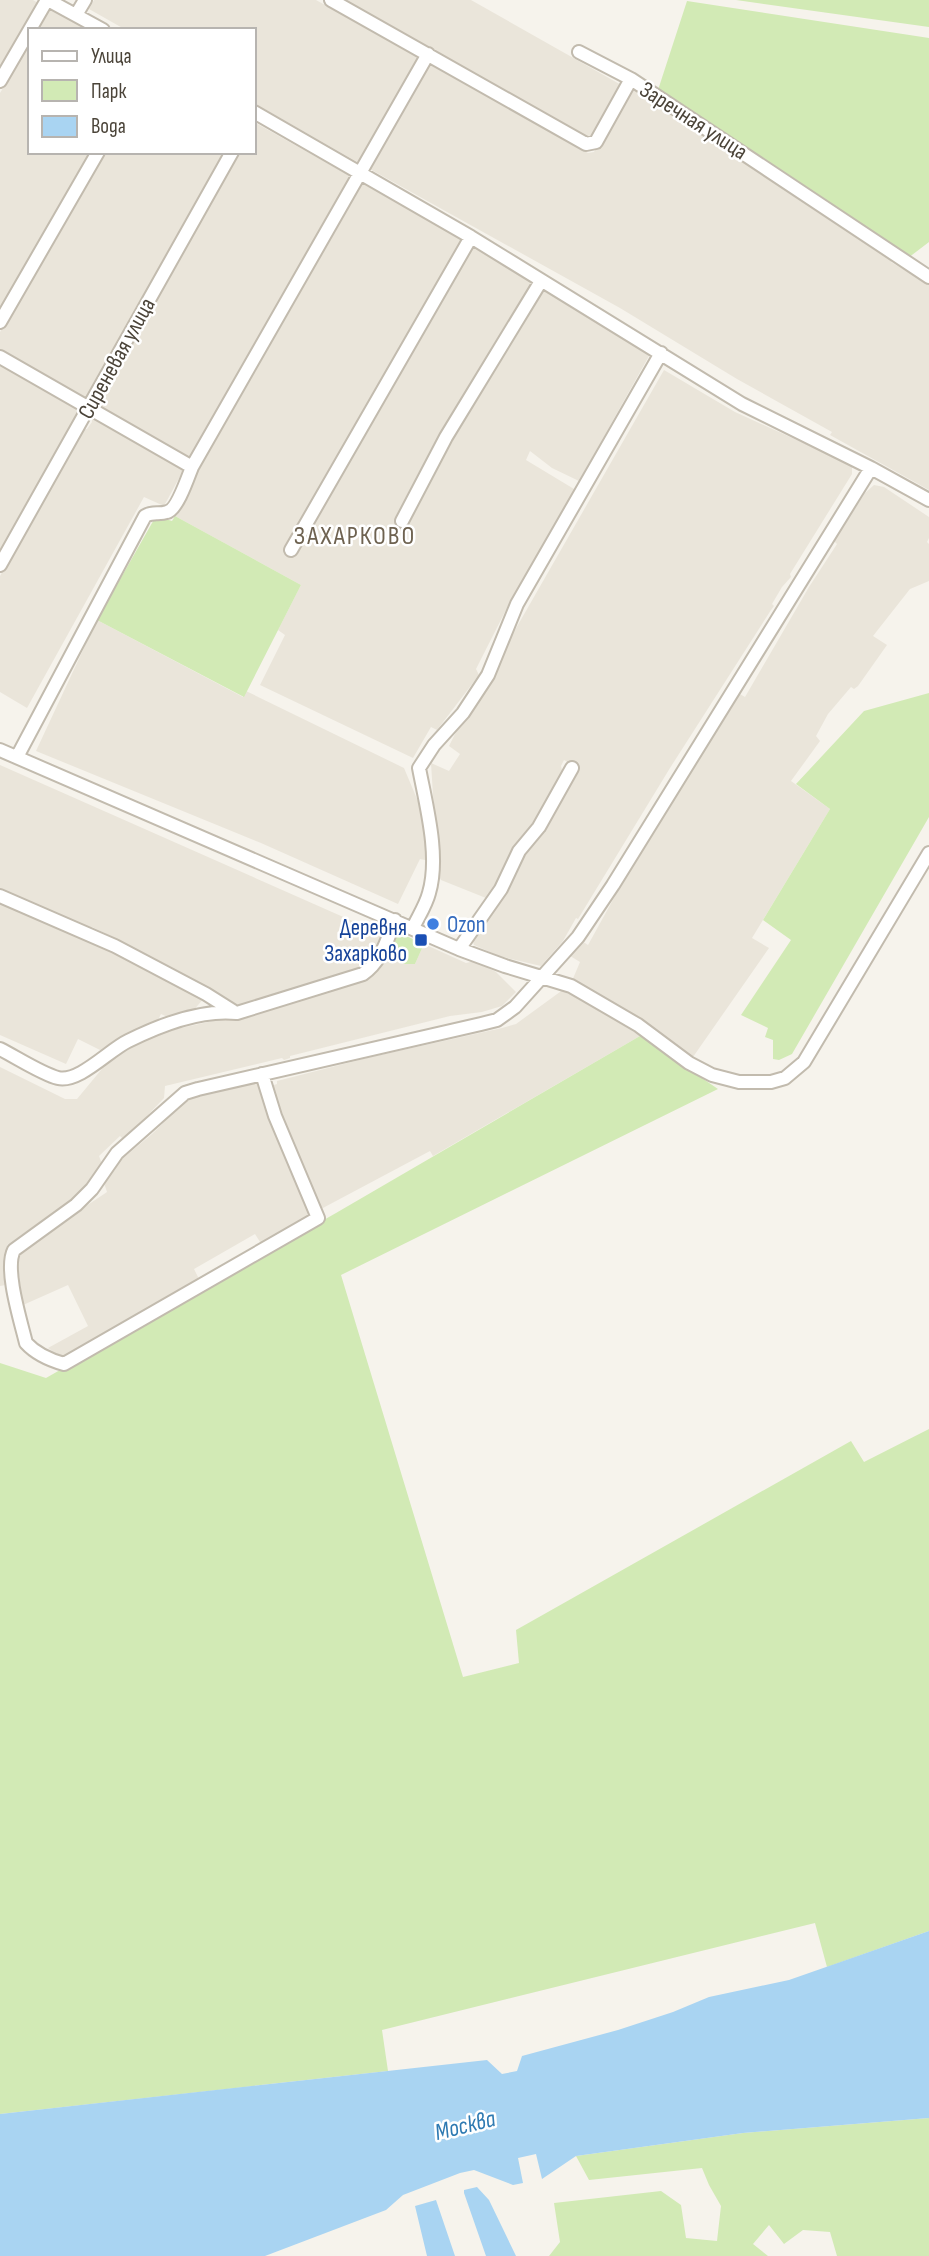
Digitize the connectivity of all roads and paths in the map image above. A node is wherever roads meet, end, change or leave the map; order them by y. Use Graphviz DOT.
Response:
graph roads {
  1 [pos="47,0"];
  2 [pos="85,0"];
  3 [pos="331,0"];
  4 [pos="76,15"];
  5 [pos="31,28"];
  6 [pos="99,28"];
  7 [pos="28,33"];
  8 [pos="579,52"];
  9 [pos="428,54"];
  10 [pos="631,79"];
  11 [pos="0,81"];
  12 [pos="256,113"];
  13 [pos="97,154"];
  14 [pos="231,154"];
  15 [pos="358,173"];
  16 [pos="471,237"];
  17 [pos="929,277"];
  18 [pos="541,281"];
  19 [pos="0,322"];
  20 [pos="661,352"];
  21 [pos="0,357"];
  22 [pos="89,406"];
  23 [pos="192,467"];
  24 [pos="871,468"];
  25 [pos="929,500"];
  26 [pos="402,521"];
  27 [pos="291,550"];
  28 [pos="0,565"];
  29 [pos="0,750"];
  30 [pos="17,757"];
  31 [pos="572,768"];
  32 [pos="929,853"];
  33 [pos="0,896"];
  34 [pos="395,920"];
  35 [pos="413,928"];
  36 [pos="459,949"];
  37 [pos="540,978"];
  38 [pos="237,1013"];
  39 [pos="0,1049"];
  40 [pos="262,1074"];
  1 -- 4 [label="street"];
  1 -- 5 [label="street"];
  2 -- 4 [label="street"];
  3 -- 9 [label="street, Заречная улица"];
  4 -- 6 [label="street"];
  7 -- 11 [label="street"];
  8 -- 10 [label="street"];
  9 -- 10 [label="street, Заречная улица"];
  9 -- 15 [label="street"];
  10 -- 17 [label="street, Заречная улица"];
  12 -- 15 [label="street"];
  13 -- 19 [label="street"];
  14 -- 22 [label="street, Сиреневая улица"];
  15 -- 16 [label="street"];
  15 -- 23 [label="street"];
  16 -- 18 [label="street"];
  16 -- 27 [label="street"];
  18 -- 20 [label="street"];
  18 -- 26 [label="street"];
  20 -- 24 [label="street"];
  20 -- 35 [label="street"];
  21 -- 22 [label="street"];
  22 -- 23 [label="street"];
  22 -- 28 [label="street, Сиреневая улица"];
  23 -- 30 [label="street"];
  24 -- 25 [label="street"];
  24 -- 37 [label="street"];
  29 -- 30 [label="street"];
  30 -- 34 [label="street"];
  31 -- 36 [label="street"];
  32 -- 37 [label="street"];
  33 -- 38 [label="street"];
  34 -- 35 [label="street"];
  34 -- 38 [label="street"];
  35 -- 36 [label="street"];
  36 -- 37 [label="street"];
  37 -- 40 [label="street"];
  38 -- 39 [label="street"];
  40 -- 40 [label="street"];
}
